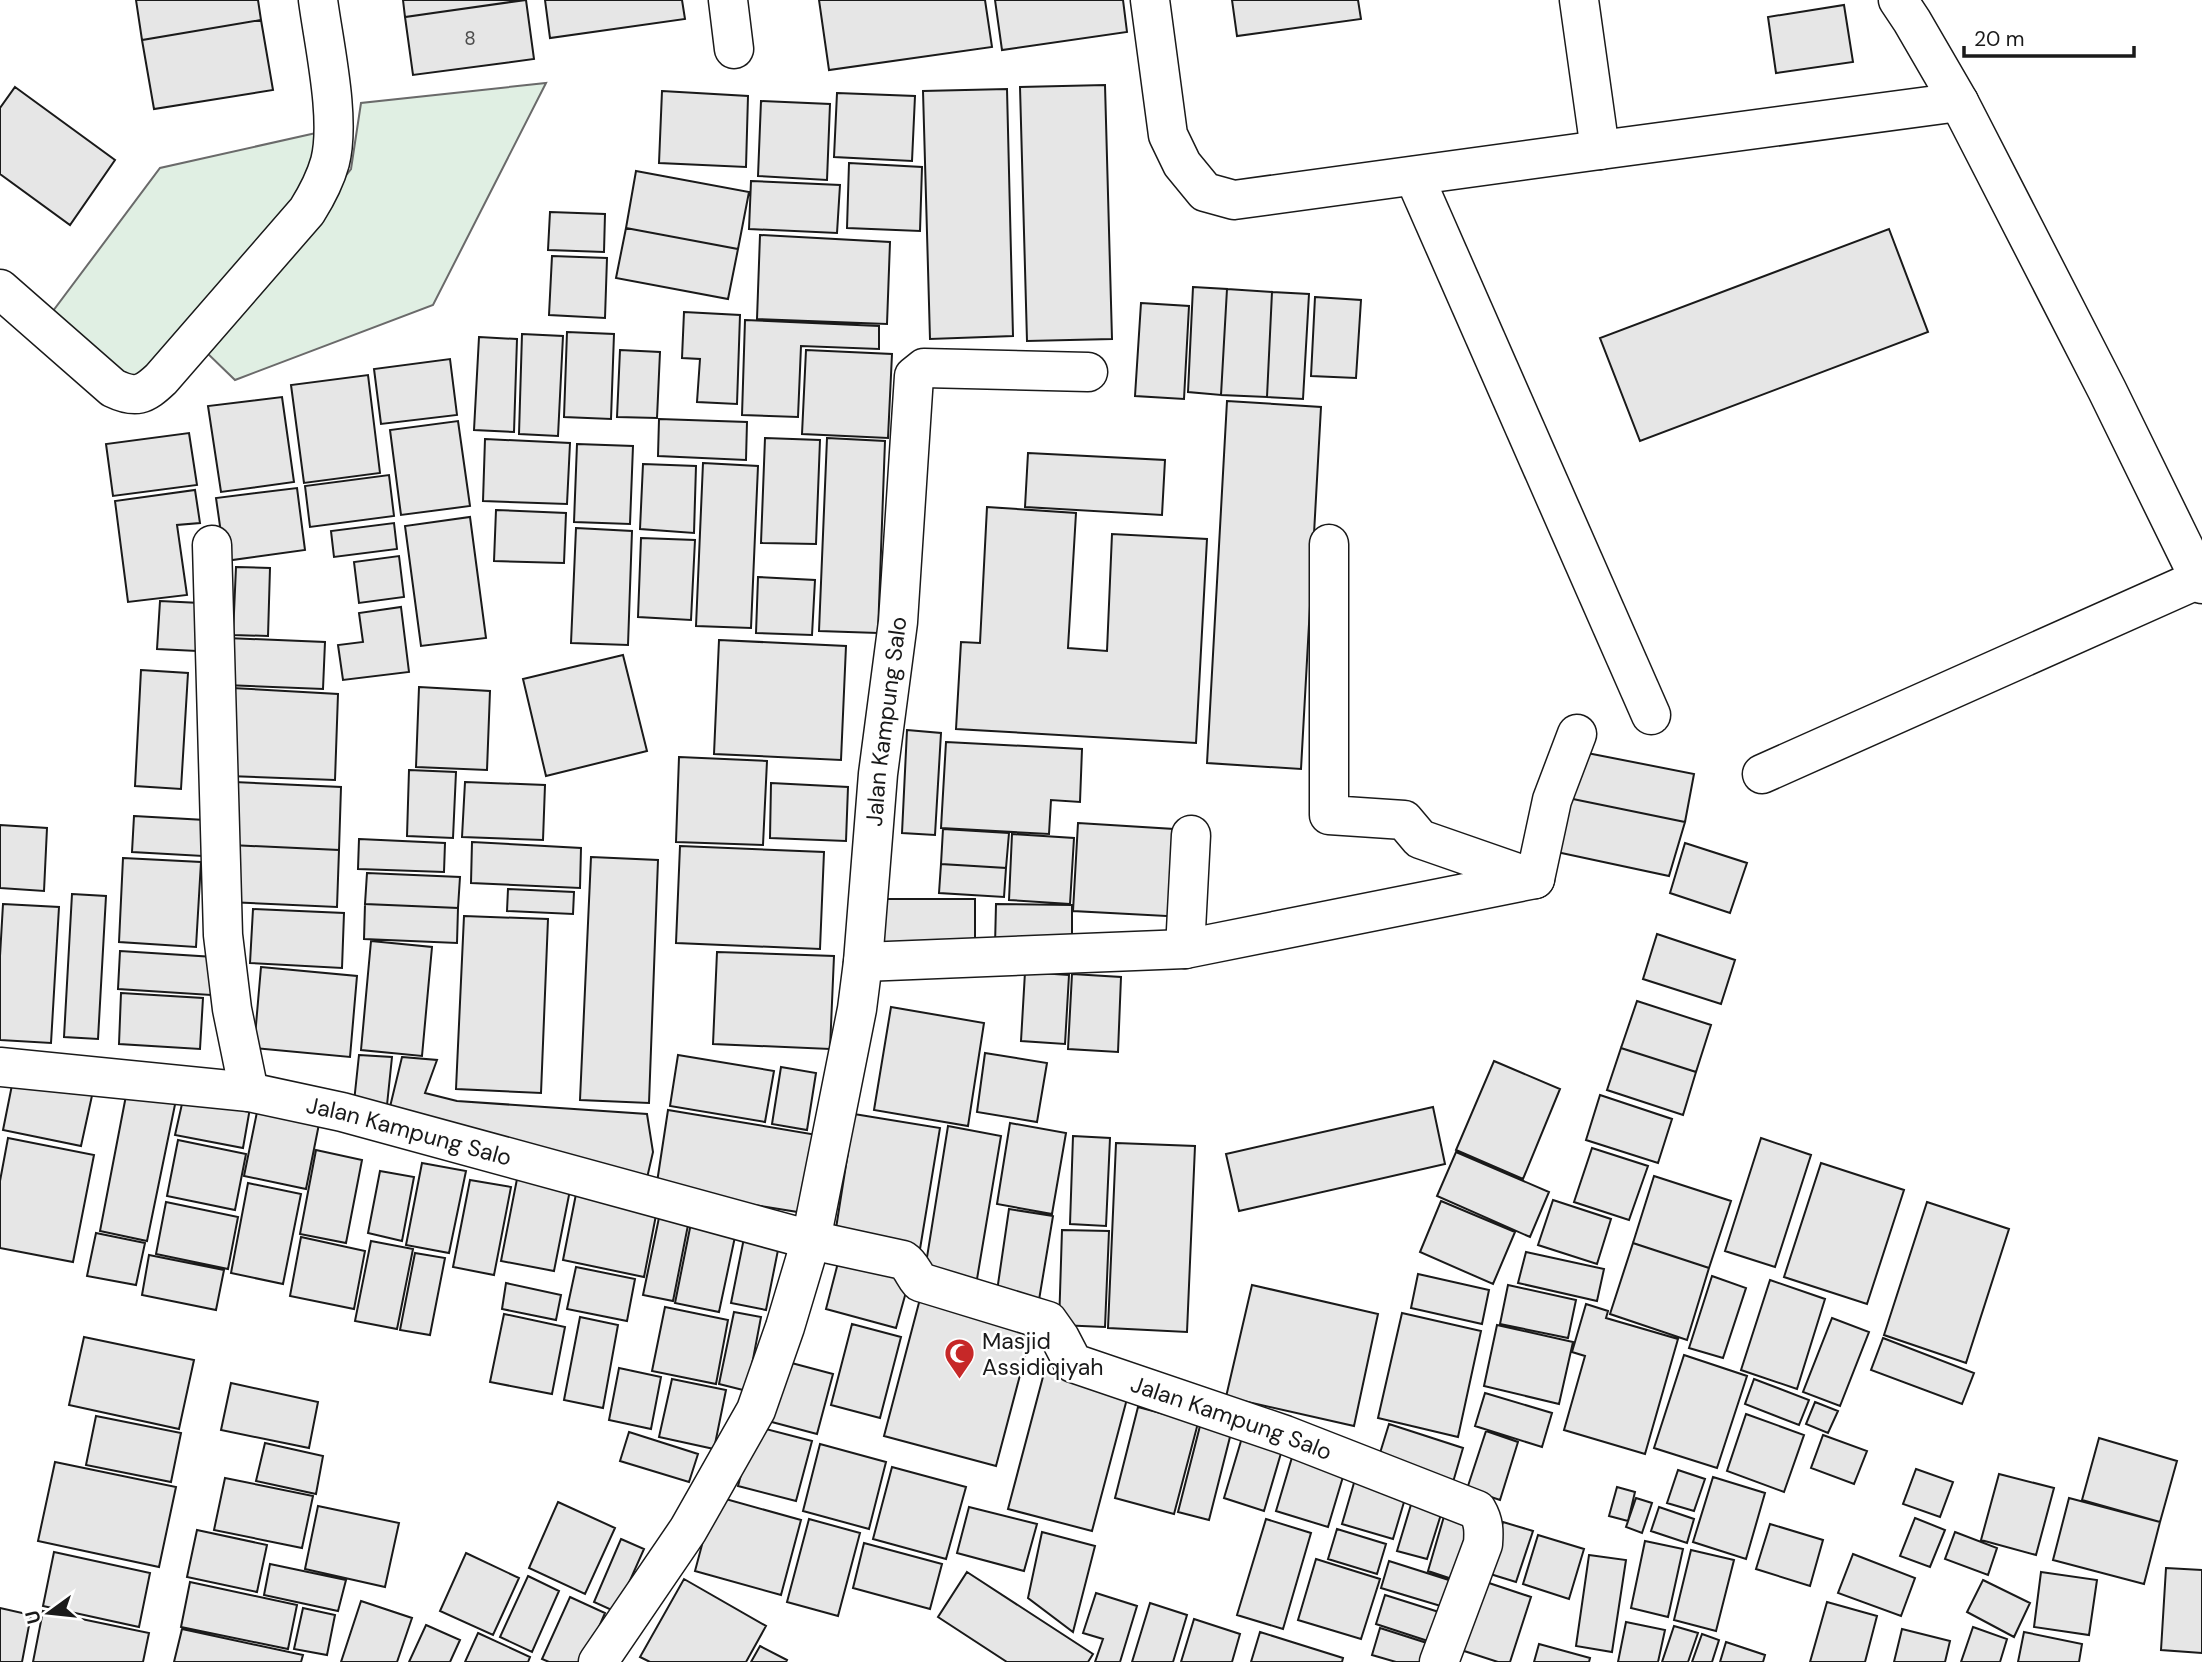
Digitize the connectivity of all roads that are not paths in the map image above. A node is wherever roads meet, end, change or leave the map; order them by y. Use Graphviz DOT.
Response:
graph roads {
  1 [pos="318,0"];
  2 [pos="728,0"];
  3 [pos="1150,0"];
  4 [pos="1579,0"];
  5 [pos="1898,0"];
  6 [pos="734,48"];
  7 [pos="1959,103"];
  8 [pos="1600,150"];
  9 [pos="1415,176"];
  10 [pos="0,289"];
  11 [pos="1088,372"];
  12 [pos="1329,544"];
  13 [pos="212,545"];
  14 [pos="2201,581"];
  15 [pos="1651,715"];
  16 [pos="1577,734"];
  17 [pos="1762,774"];
  18 [pos="1191,835"];
  19 [pos="1535,879"];
  20 [pos="1185,950"];
  21 [pos="863,962"];
  22 [pos="0,1067"];
  23 [pos="249,1092"];
  24 [pos="811,1240"];
  25 [pos="599,1662"];
  26 [pos="1439,1662"];
  1 -- 10 [label="street"];
  2 -- 6 [label="street"];
  3 -- 9 [label="street"];
  4 -- 8 [label="street"];
  5 -- 7 [label="street"];
  7 -- 8 [label="street"];
  7 -- 14 [label="street"];
  8 -- 9 [label="street"];
  9 -- 15 [label="street"];
  11 -- 21 [label="street, Jalan Kampung Salo"];
  12 -- 19 [label="street"];
  13 -- 23 [label="street"];
  14 -- 17 [label="street"];
  16 -- 19 [label="street"];
  18 -- 20 [label="street"];
  19 -- 20 [label="street"];
  20 -- 21 [label="street"];
  21 -- 24 [label="street, Jalan Kampung Salo"];
  22 -- 23 [label="street, Jalan Kampung Salo"];
  23 -- 24 [label="street, Jalan Kampung Salo"];
  24 -- 25 [label="street, Jalan Kampung Salo"];
  24 -- 26 [label="street, Jalan Kampung Salo"];
}
